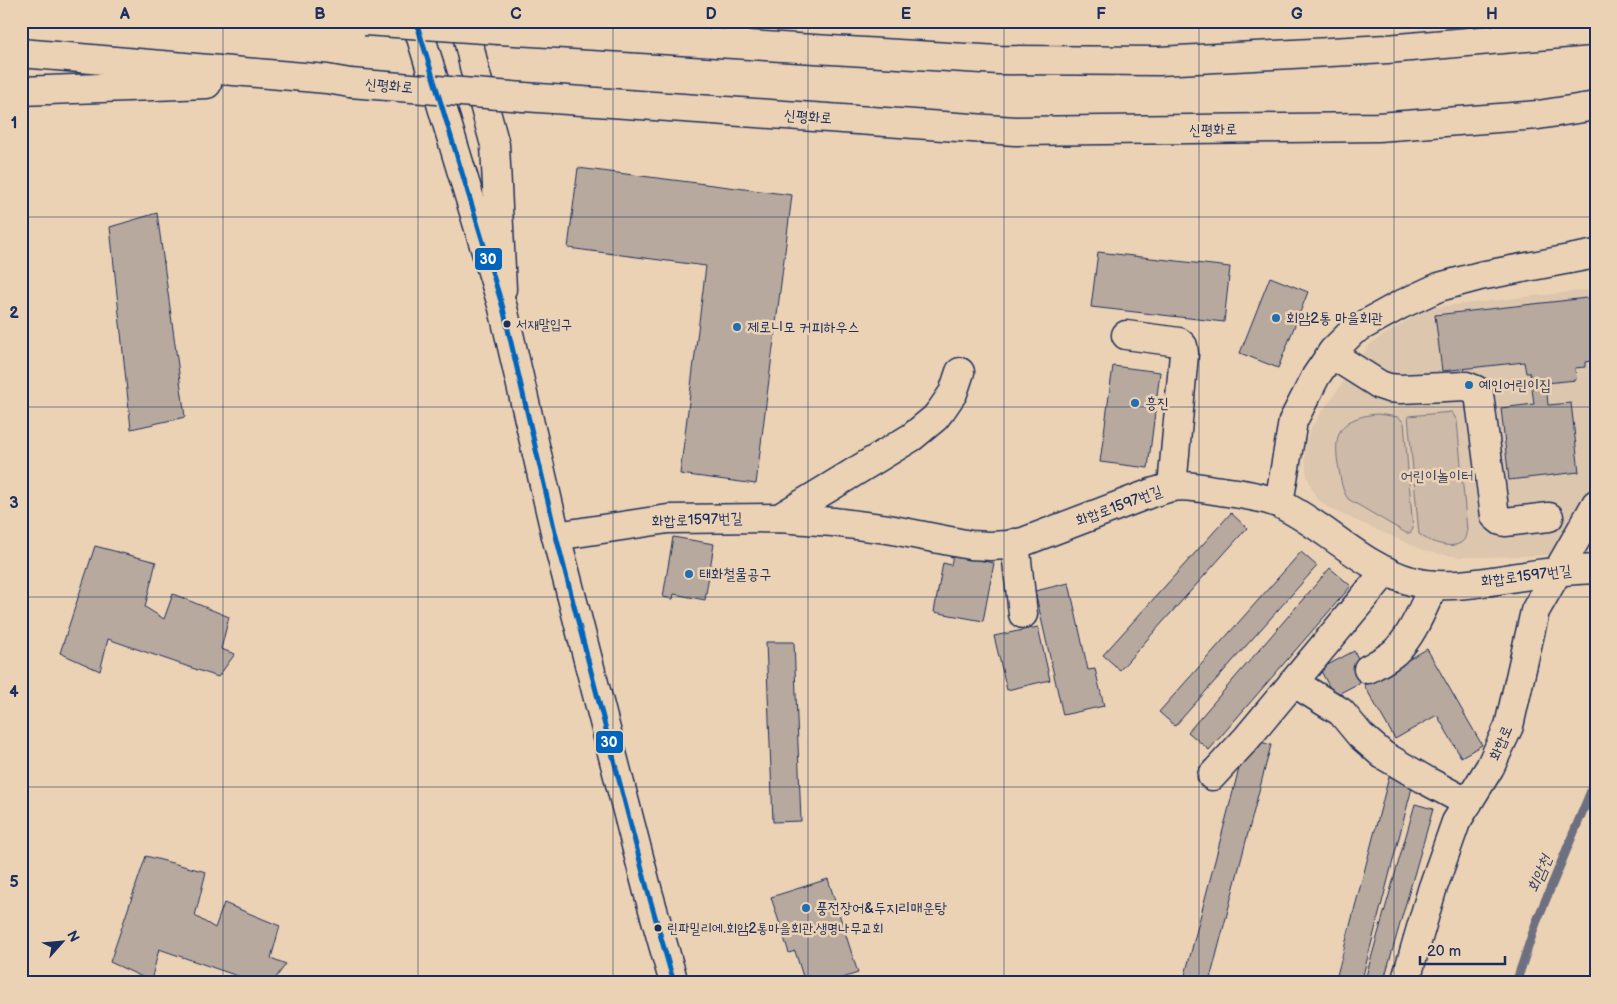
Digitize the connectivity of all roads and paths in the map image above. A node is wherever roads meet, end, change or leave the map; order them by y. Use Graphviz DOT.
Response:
graph roads {
  1 [pos="365,21"];
  2 [pos="416,21"];
  3 [pos="464,21"];
  4 [pos="1596,31"];
  5 [pos="21,53"];
  6 [pos="338,81"];
  7 [pos="21,91"];
  8 [pos="1596,106"];
  9 [pos="1596,254"];
  10 [pos="503,308"];
  11 [pos="1126,335"];
  12 [pos="1331,354"];
  13 [pos="960,372"];
  14 [pos="1172,487"];
  15 [pos="1279,503"];
  16 [pos="1596,504"];
  17 [pos="1549,517"];
  18 [pos="779,518"];
  19 [pos="556,536"];
  20 [pos="1015,543"];
  21 [pos="1592,569"];
  22 [pos="1386,571"];
  23 [pos="1559,571"];
  24 [pos="1434,584"];
  25 [pos="1023,614"];
  26 [pos="1368,669"];
  27 [pos="1293,682"];
  28 [pos="1212,776"];
  29 [pos="1468,803"];
  30 [pos="674,983"];
  31 [pos="1405,983"];
  1 -- 4 [label="main road, bridge"];
  2 -- 10 [label="main road"];
  3 -- 10 [label="main road"];
  5 -- 6 [label="main road, 신평화로"];
  6 -- 7 [label="main road"];
  6 -- 8 [label="main road, 신평화로, bridge"];
  9 -- 12 [label="main road"];
  10 -- 19 [label="main road"];
  11 -- 14 [label="main road"];
  12 -- 15 [label="main road"];
  12 -- 17 [label="main road"];
  13 -- 18 [label="main road"];
  14 -- 15 [label="main road, 화합로1597번길"];
  14 -- 20 [label="main road, 화합로1597번길"];
  15 -- 22 [label="main road, 화합로1597번길"];
  16 -- 23 [label="main road, 화합로"];
  18 -- 19 [label="main road, 화합로1597번길"];
  18 -- 20 [label="main road, 화합로1597번길"];
  19 -- 30 [label="main road"];
  20 -- 25 [label="main road"];
  21 -- 23 [label="main road, 화합로1597번길"];
  22 -- 24 [label="main road, 화합로1597번길"];
  22 -- 27 [label="main road"];
  23 -- 24 [label="main road, 화합로1597번길"];
  23 -- 29 [label="main road, 화합로"];
  24 -- 26 [label="main road"];
  27 -- 28 [label="main road"];
  27 -- 29 [label="main road"];
  29 -- 31 [label="main road, 화합로"];
}
